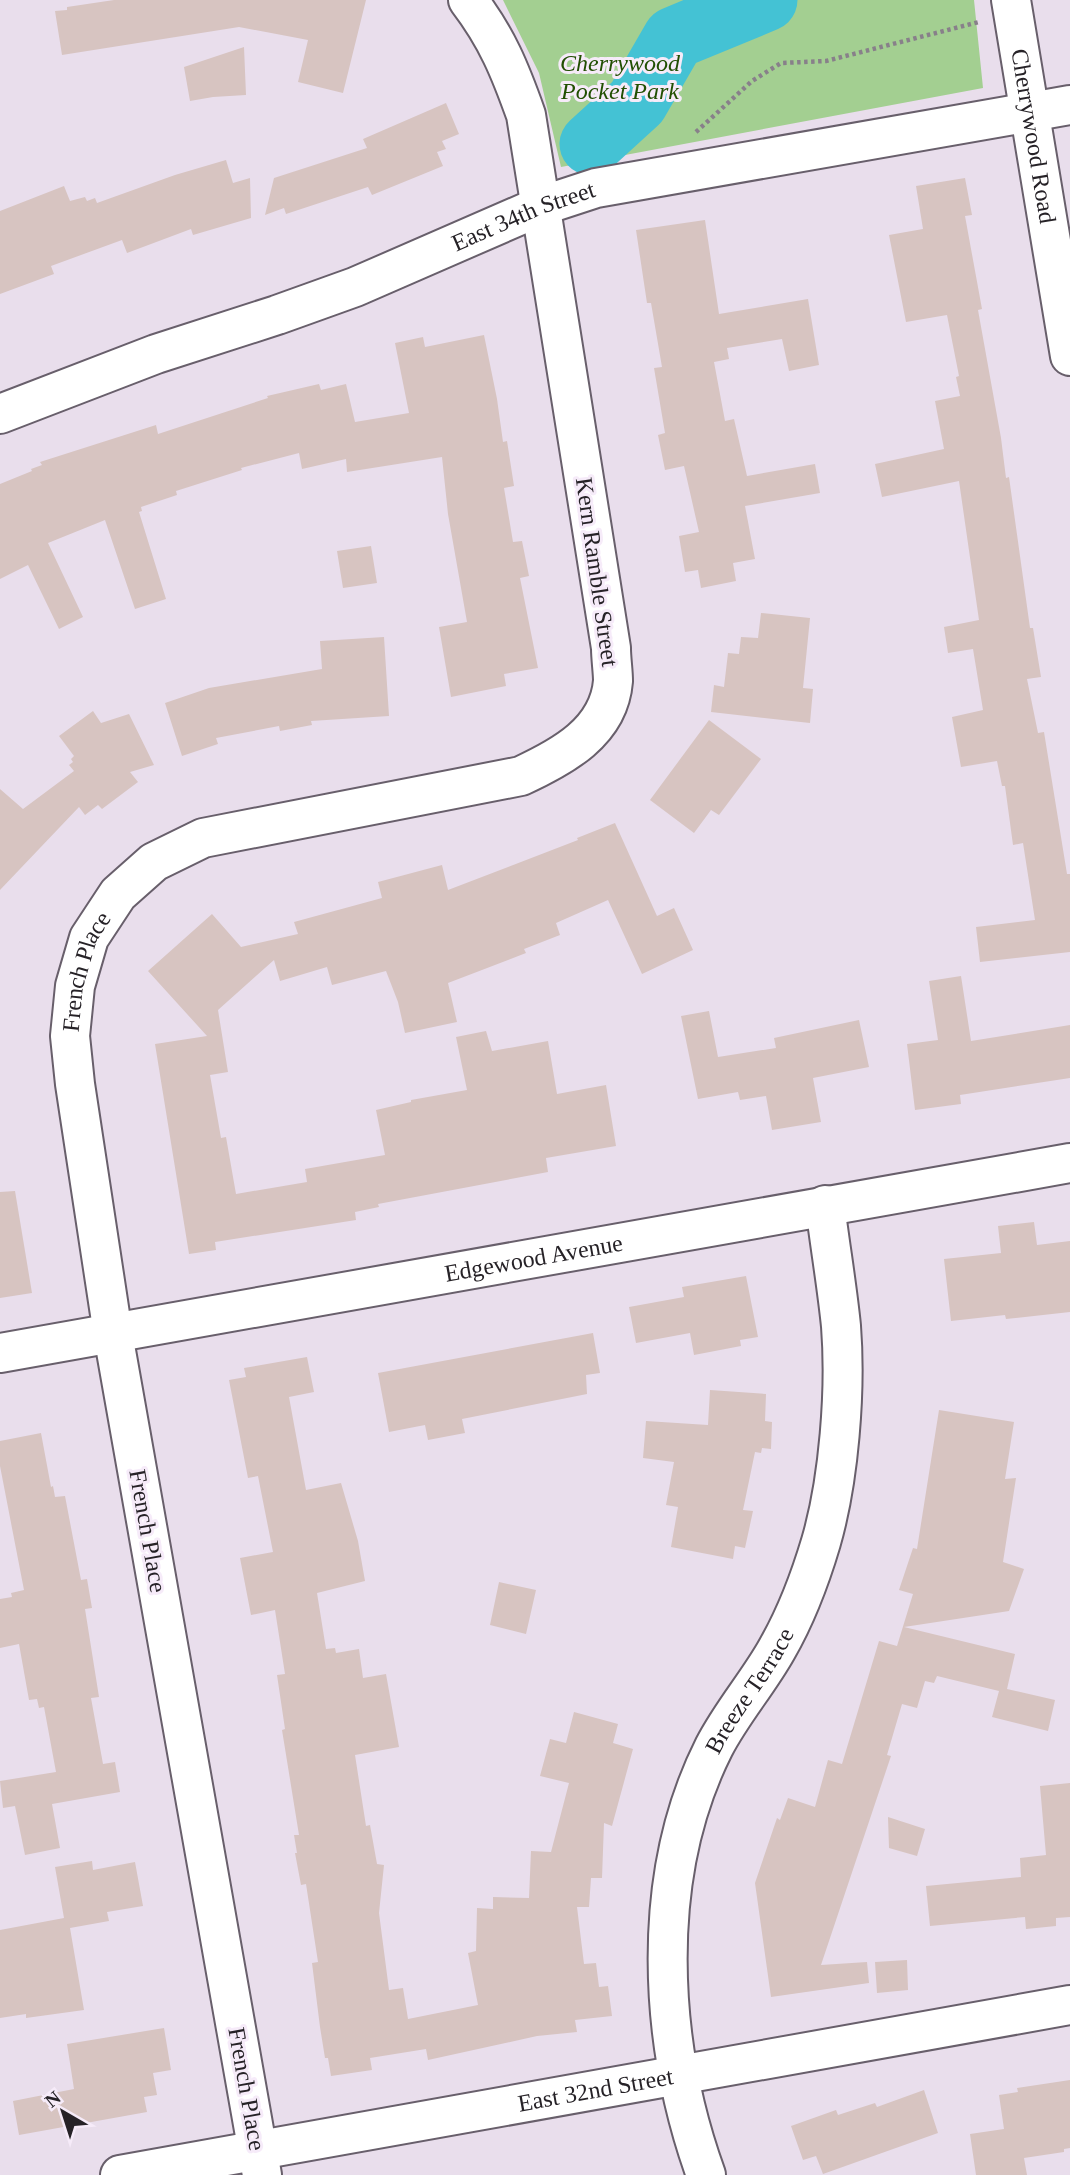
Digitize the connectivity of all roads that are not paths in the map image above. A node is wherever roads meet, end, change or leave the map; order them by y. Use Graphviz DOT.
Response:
graph roads {
  1 [pos="468,0"];
  2 [pos="1011,0"];
  3 [pos="1070,105"];
  4 [pos="1028,112"];
  5 [pos="541,206"];
  6 [pos="1070,356"];
  7 [pos="0,414"];
  8 [pos="118,894"];
  9 [pos="1070,1163"];
  10 [pos="825,1205"];
  11 [pos="113,1334"];
  12 [pos="0,1353"];
  13 [pos="1070,2005"];
  14 [pos="679,2075"];
  15 [pos="260,2162"];
  16 [pos="120,2175"];
  17 [pos="706,2175"];
  1 -- 5 [label="street, Kern Ramble Street"];
  2 -- 4 [label="street, Cherrywood Road"];
  3 -- 4 [label="street, East 34th Street"];
  4 -- 5 [label="street, East 34th Street"];
  4 -- 6 [label="street, Cherrywood Road"];
  5 -- 7 [label="street, East 34th Street"];
  5 -- 8 [label="street, Kern Ramble Street"];
  8 -- 11 [label="street, French Place"];
  9 -- 10 [label="street, Edgewood Avenue"];
  10 -- 11 [label="street, Edgewood Avenue"];
  10 -- 14 [label="street, Breeze Terrace"];
  11 -- 12 [label="street, Edgewood Avenue"];
  11 -- 15 [label="street, French Place"];
  13 -- 14 [label="street, East 32nd Street"];
  14 -- 15 [label="street, East 32nd Street"];
  14 -- 17 [label="street, Breeze Terrace"];
  15 -- 16 [label="street, East 32nd Street"];
}
